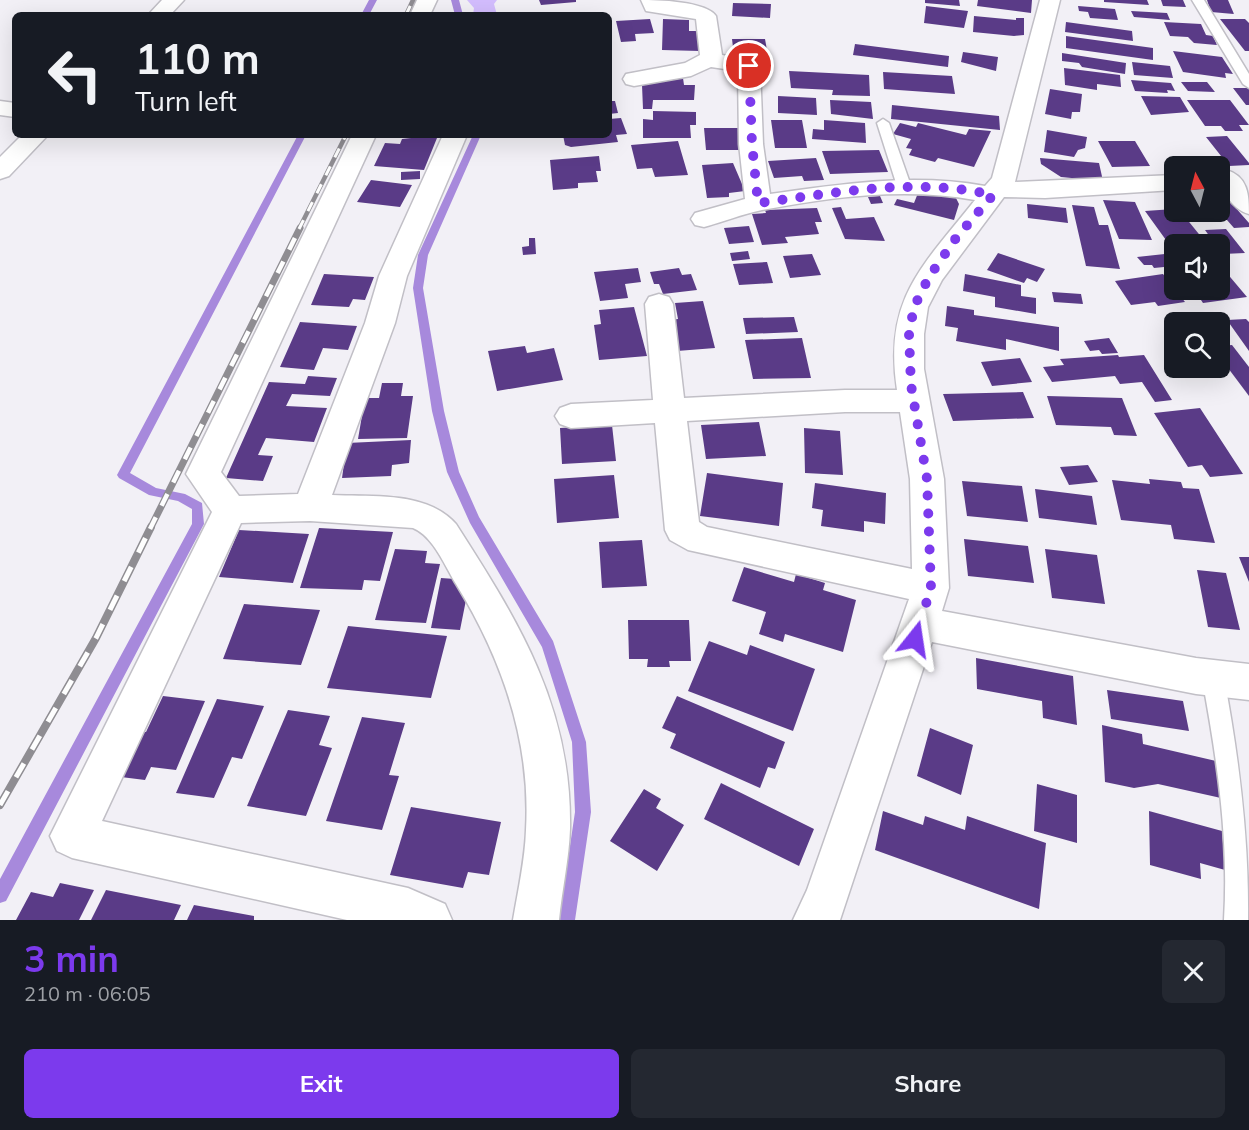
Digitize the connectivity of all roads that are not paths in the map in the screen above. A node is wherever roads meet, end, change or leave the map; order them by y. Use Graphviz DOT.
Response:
graph roads {
  1 [pos="174,0"];
  2 [pos="651,0"];
  3 [pos="1050,0"];
  4 [pos="1198,0"];
  5 [pos="161,12"];
  6 [pos="711,58"];
  7 [pos="634,80"];
  8 [pos="1249,84"];
  9 [pos="883,123"];
  10 [pos="33,138"];
  11 [pos="363,138"];
  12 [pos="454,138"];
  13 [pos="0,171"];
  14 [pos="1232,178"];
  15 [pos="1164,183"];
  16 [pos="904,186"];
  17 [pos="995,192"];
  18 [pos="758,203"];
  19 [pos="1249,206"];
  20 [pos="704,219"];
  21 [pos="659,304"];
  22 [pos="913,401"];
  23 [pos="670,410"];
  24 [pos="571,416"];
  25 [pos="310,507"];
  26 [pos="230,510"];
  27 [pos="931,588"];
  28 [pos="917,623"];
  29 [pos="1231,680"];
  30 [pos="429,920"];
  31 [pos="536,920"];
  32 [pos="816,920"];
  33 [pos="1236,920"];
  1 -- 5 [label="street"];
  2 -- 6 [label="street"];
  3 -- 17 [label="street"];
  4 -- 8 [label="lane"];
  6 -- 7 [label="street"];
  6 -- 18 [label="street"];
  9 -- 16 [label="lane"];
  10 -- 13 [label="street"];
  11 -- 26 [label="street"];
  12 -- 25 [label="street"];
  14 -- 19 [label="street"];
  15 -- 17 [label="street"];
  16 -- 17 [label="street"];
  16 -- 18 [label="street"];
  17 -- 22 [label="street"];
  18 -- 20 [label="street"];
  21 -- 23 [label="street"];
  22 -- 23 [label="street"];
  22 -- 27 [label="street"];
  23 -- 24 [label="street"];
  23 -- 27 [label="street"];
  25 -- 26 [label="street"];
  25 -- 31 [label="street"];
  26 -- 30 [label="street"];
  27 -- 28 [label="street"];
  28 -- 29 [label="street"];
  28 -- 32 [label="street"];
  29 -- 33 [label="lane"];
}
